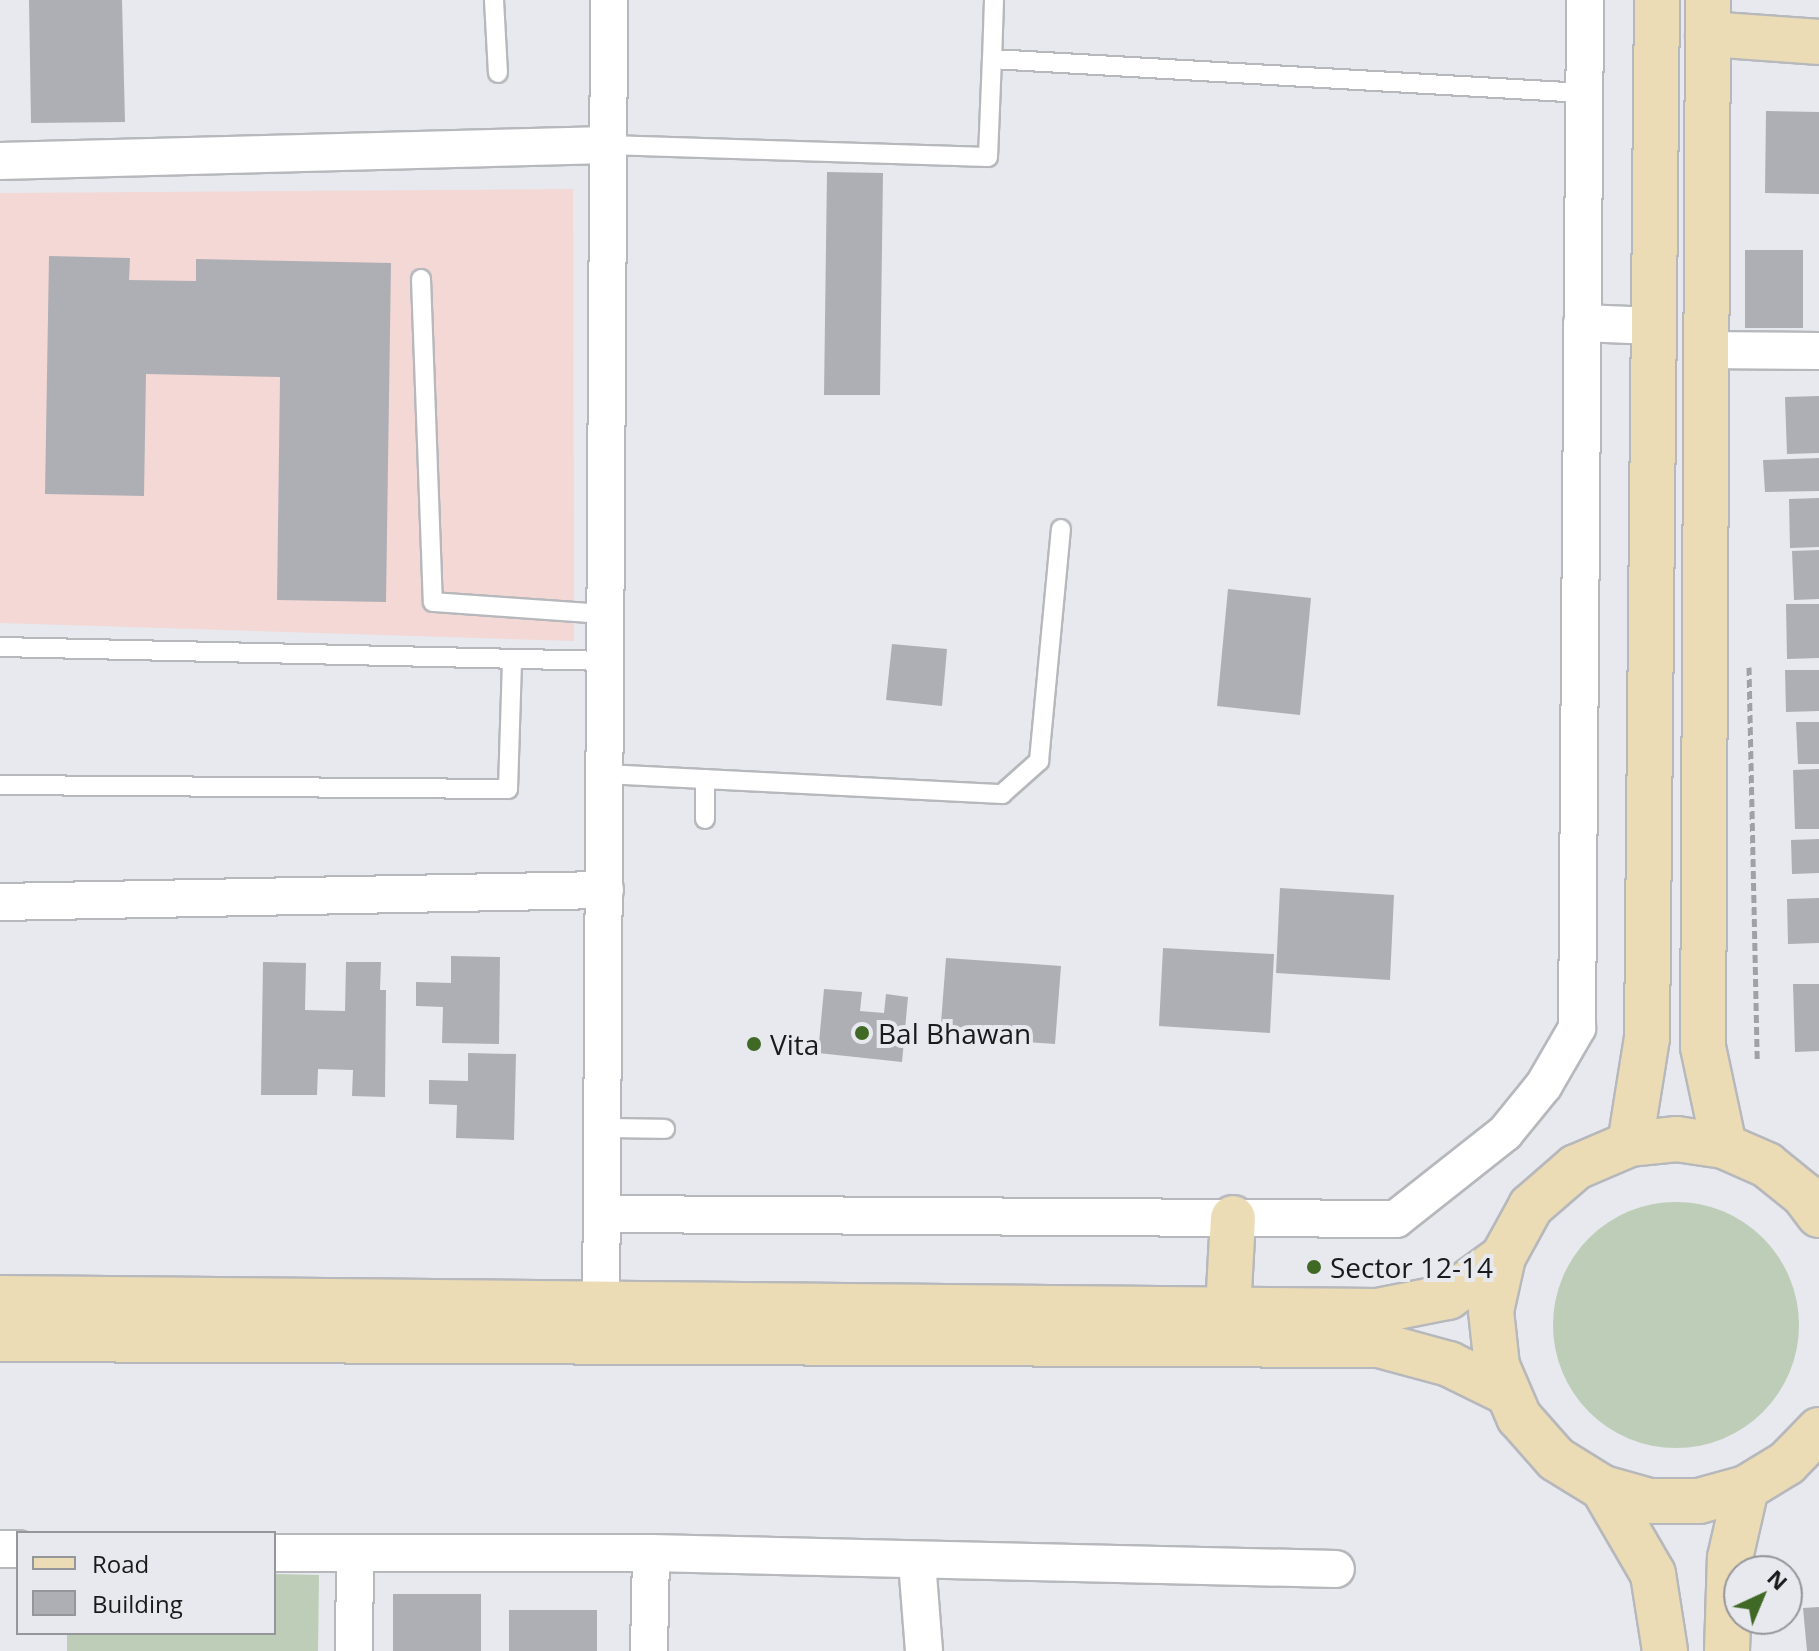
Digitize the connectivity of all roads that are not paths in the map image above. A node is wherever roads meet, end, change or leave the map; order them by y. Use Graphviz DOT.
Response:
graph roads {
  1 [pos="494,0"];
  2 [pos="609,0"];
  3 [pos="994,0"];
  4 [pos="1657,0"];
  5 [pos="1581,2"];
  6 [pos="1708,17"];
  7 [pos="1819,42"];
  8 [pos="992,59"];
  9 [pos="498,73"];
  10 [pos="1584,93"];
  11 [pos="608,145"];
  12 [pos="0,161"];
  13 [pos="421,279"];
  14 [pos="1582,323"];
  15 [pos="1654,326"];
  16 [pos="1706,350"];
  17 [pos="1819,351"];
  18 [pos="1061,529"];
  19 [pos="606,614"];
  20 [pos="0,647"];
  21 [pos="512,659"];
  22 [pos="606,661"];
  23 [pos="605,774"];
  24 [pos="705,779"];
  25 [pos="0,785"];
  26 [pos="705,819"];
  27 [pos="605,890"];
  28 [pos="0,902"];
  29 [pos="603,1128"];
  30 [pos="665,1129"];
  31 [pos="1630,1144"];
  32 [pos="1724,1146"];
  33 [pos="603,1214"];
  34 [pos="1819,1215"];
  35 [pos="1233,1218"];
  36 [pos="1503,1257"];
  37 [pos="0,1298"];
  38 [pos="1228,1310"];
  39 [pos="601,1323"];
  40 [pos="0,1339"];
  41 [pos="1506,1392"];
  42 [pos="1819,1430"];
  43 [pos="1603,1488"];
  44 [pos="1746,1488"];
  45 [pos="276,1553"];
  46 [pos="651,1553"];
  47 [pos="355,1554"];
  48 [pos="917,1562"];
  49 [pos="1336,1569"];
  50 [pos="354,1651"];
  51 [pos="649,1651"];
  52 [pos="924,1651"];
  53 [pos="1665,1651"];
  54 [pos="1727,1651"];
  1 -- 9 [label="lane"];
  2 -- 11 [label="street"];
  3 -- 8 [label="lane"];
  4 -- 15 [label="street"];
  5 -- 10 [label="street"];
  6 -- 7 [label="street"];
  6 -- 16 [label="street"];
  8 -- 10 [label="lane"];
  8 -- 11 [label="lane"];
  10 -- 14 [label="street"];
  11 -- 12 [label="street"];
  11 -- 19 [label="street"];
  13 -- 19 [label="lane"];
  14 -- 15 [label="street"];
  14 -- 35 [label="street"];
  15 -- 31 [label="street"];
  16 -- 17 [label="street"];
  16 -- 32 [label="street"];
  18 -- 24 [label="lane"];
  19 -- 22 [label="street"];
  20 -- 21 [label="lane"];
  21 -- 22 [label="lane"];
  21 -- 25 [label="lane"];
  22 -- 23 [label="street"];
  23 -- 24 [label="lane"];
  23 -- 27 [label="street"];
  24 -- 26 [label="lane"];
  27 -- 28 [label="street"];
  27 -- 29 [label="street"];
  29 -- 30 [label="lane"];
  29 -- 33 [label="street"];
  31 -- 32 [label="street"];
  31 -- 36 [label="street"];
  32 -- 34 [label="street"];
  33 -- 35 [label="street"];
  33 -- 39 [label="street"];
  35 -- 38 [label="street"];
  36 -- 38 [label="street"];
  36 -- 41 [label="street"];
  37 -- 39 [label="street"];
  38 -- 39 [label="street"];
  39 -- 40 [label="street"];
  39 -- 41 [label="street"];
  41 -- 43 [label="street"];
  42 -- 44 [label="street"];
  43 -- 44 [label="street"];
  43 -- 53 [label="street"];
  44 -- 54 [label="street"];
  45 -- 47 [label="street"];
  46 -- 47 [label="street"];
  46 -- 48 [label="street"];
  46 -- 51 [label="street"];
  47 -- 50 [label="street"];
  48 -- 49 [label="street"];
  48 -- 52 [label="street"];
}
